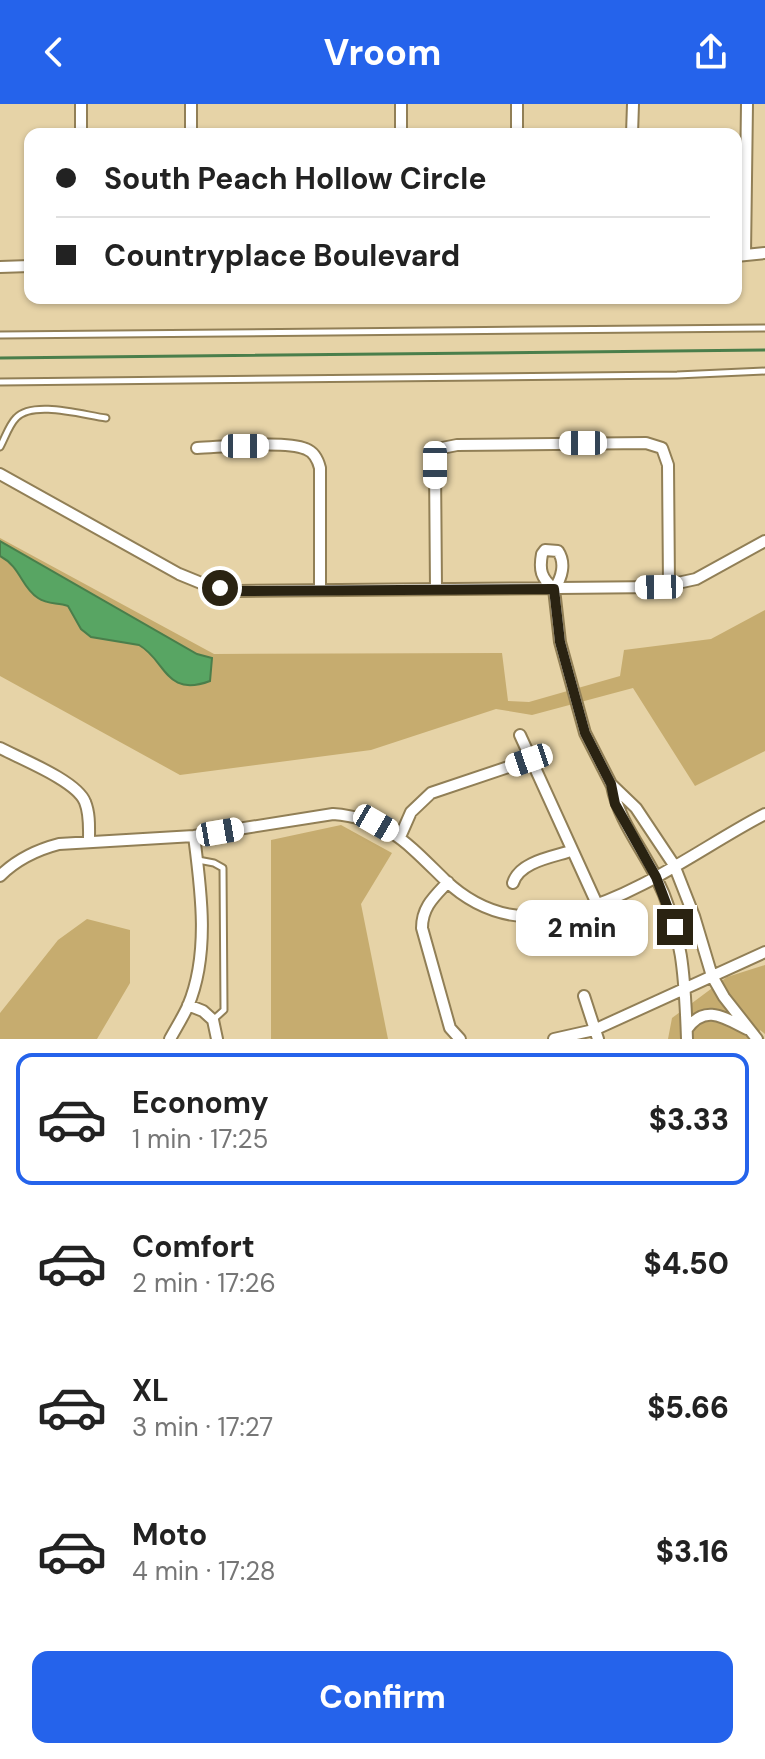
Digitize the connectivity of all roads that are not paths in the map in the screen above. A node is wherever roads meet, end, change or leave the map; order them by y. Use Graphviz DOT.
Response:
graph roads {
  1 [pos="81,104"];
  2 [pos="191,104"];
  3 [pos="401,104"];
  4 [pos="517,104"];
  5 [pos="633,104"];
  6 [pos="747,104"];
  7 [pos="81,128"];
  8 [pos="191,128"];
  9 [pos="401,128"];
  10 [pos="517,128"];
  11 [pos="632,128"];
  12 [pos="742,230"];
  13 [pos="765,253"];
  14 [pos="742,255"];
  15 [pos="24,266"];
  16 [pos="0,267"];
  17 [pos="765,328"];
  18 [pos="0,335"];
  19 [pos="765,371"];
  20 [pos="0,382"];
  21 [pos="106,418"];
  22 [pos="0,447"];
  23 [pos="197,448"];
  24 [pos="0,474"];
  25 [pos="765,541"];
  26 [pos="669,585"];
  27 [pos="436,588"];
  28 [pos="554,589"];
  29 [pos="320,590"];
  30 [pos="520,735"];
  31 [pos="0,748"];
  32 [pos="529,760"];
  33 [pos="611,784"];
  34 [pos="765,814"];
  35 [pos="194,836"];
  36 [pos="400,837"];
  37 [pos="89,840"];
  38 [pos="571,851"];
  39 [pos="197,860"];
  40 [pos="674,865"];
  41 [pos="0,876"];
  42 [pos="656,877"];
  43 [pos="448,882"];
  44 [pos="513,883"];
  45 [pos="597,904"];
  46 [pos="765,952"];
  47 [pos="712,976"];
  48 [pos="687,987"];
  49 [pos="584,996"];
  50 [pos="188,1005"];
  51 [pos="213,1020"];
  52 [pos="749,1030"];
  53 [pos="596,1034"];
  54 [pos="687,1034"];
  55 [pos="170,1039"];
  56 [pos="217,1039"];
  57 [pos="460,1039"];
  58 [pos="554,1039"];
  59 [pos="757,1039"];
  1 -- 7 [label="street"];
  2 -- 8 [label="street"];
  3 -- 9 [label="street"];
  4 -- 10 [label="street"];
  5 -- 11 [label="street"];
  6 -- 12 [label="street"];
  13 -- 14 [label="street"];
  15 -- 16 [label="street"];
  17 -- 18 [label="lane"];
  19 -- 20 [label="lane"];
  21 -- 22 [label="lane"];
  23 -- 29 [label="street"];
  24 -- 29 [label="street"];
  25 -- 26 [label="street"];
  26 -- 27 [label="street"];
  26 -- 28 [label="street"];
  27 -- 28 [label="street"];
  27 -- 29 [label="street"];
  28 -- 33 [label="street"];
  30 -- 32 [label="street"];
  31 -- 37 [label="street"];
  32 -- 36 [label="street"];
  32 -- 38 [label="street"];
  33 -- 40 [label="street"];
  33 -- 42 [label="street"];
  34 -- 40 [label="street"];
  35 -- 36 [label="street"];
  35 -- 37 [label="street"];
  35 -- 39 [label="street"];
  36 -- 43 [label="street"];
  37 -- 41 [label="street"];
  38 -- 44 [label="street"];
  38 -- 45 [label="street"];
  39 -- 50 [label="street"];
  39 -- 51 [label="lane"];
  40 -- 42 [label="street"];
  40 -- 47 [label="street"];
  42 -- 45 [label="street"];
  42 -- 48 [label="street"];
  43 -- 45 [label="street"];
  43 -- 57 [label="street"];
  46 -- 47 [label="street"];
  47 -- 48 [label="street"];
  47 -- 52 [label="street"];
  48 -- 53 [label="street"];
  48 -- 54 [label="street"];
  49 -- 53 [label="street"];
  50 -- 51 [label="street"];
  50 -- 55 [label="street"];
  51 -- 56 [label="street"];
  52 -- 54 [label="street"];
  52 -- 59 [label="street"];
  53 -- 58 [label="street"];
}
